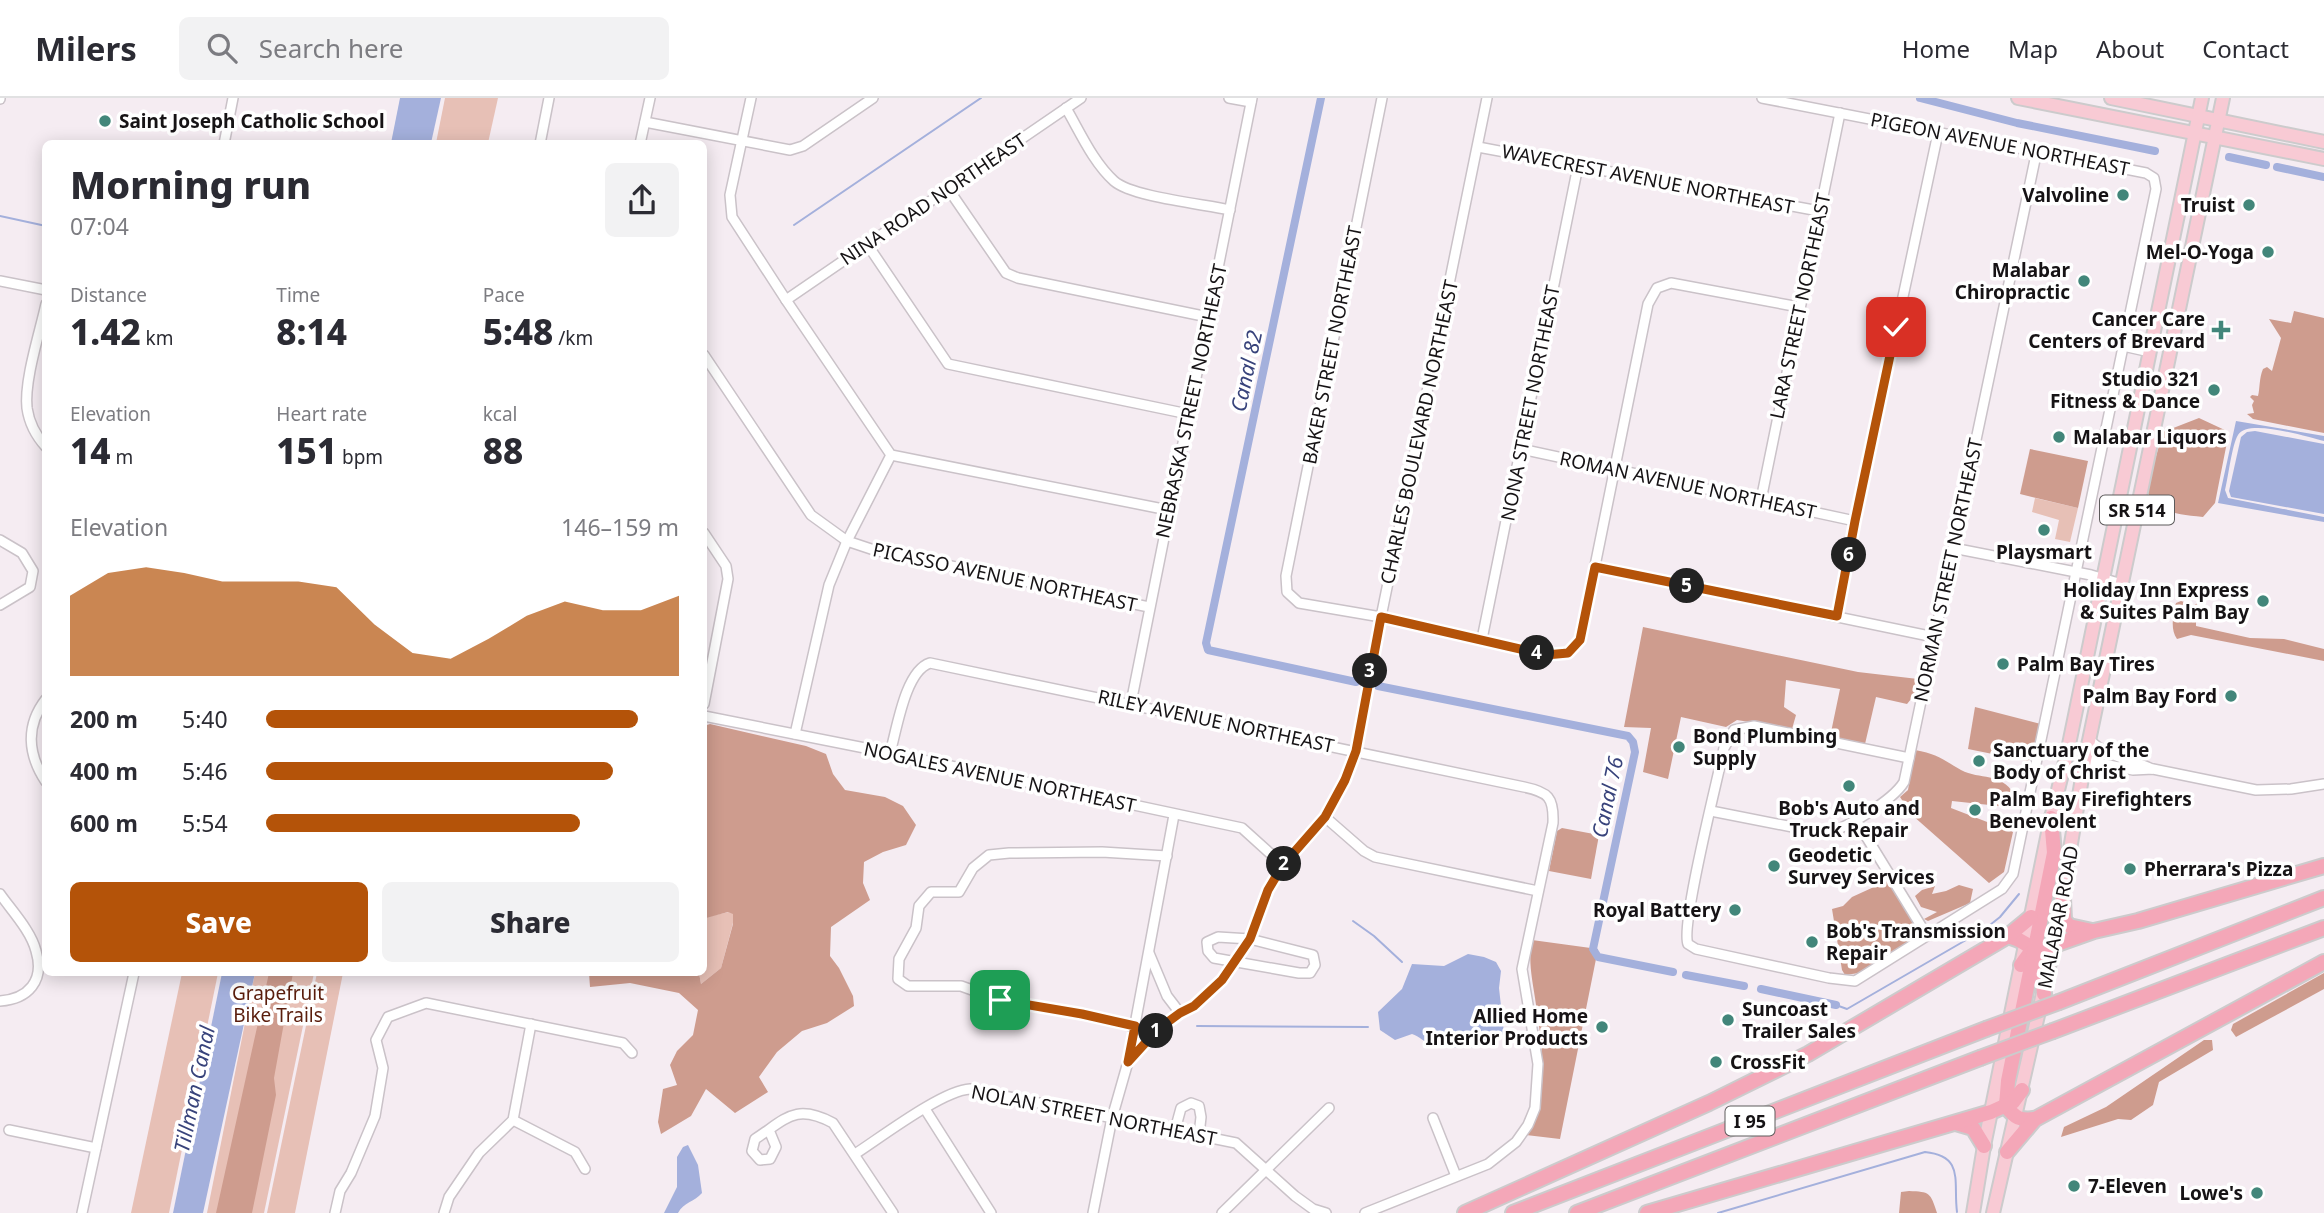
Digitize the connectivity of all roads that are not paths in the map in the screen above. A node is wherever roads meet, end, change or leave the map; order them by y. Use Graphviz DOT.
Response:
graph roads {
  1 [pos="233,98"];
  2 [pos="549,98"];
  3 [pos="650,98"];
  4 [pos="751,98"];
  5 [pos="873,98"];
  6 [pos="1081,98"];
  7 [pos="1229,98"];
  8 [pos="1382,98"];
  9 [pos="1487,98"];
  10 [pos="1762,98"];
  11 [pos="2018,98"];
  12 [pos="2111,98"];
  13 [pos="2202,98"];
  14 [pos="2222,98"];
  15 [pos="1251,100"];
  16 [pos="1066,108"];
  17 [pos="1840,113"];
  18 [pos="2198,116"];
  19 [pos="2218,120"];
  20 [pos="645,122"];
  21 [pos="2194,132"];
  22 [pos="1938,133"];
  23 [pos="2215,136"];
  24 [pos="225,140"];
  25 [pos="541,140"];
  26 [pos="641,140"];
  27 [pos="741,141"];
  28 [pos="2324,142"];
  29 [pos="1478,147"];
  30 [pos="2037,150"];
  31 [pos="2324,159"];
  32 [pos="1578,166"];
  33 [pos="949,190"];
  34 [pos="1230,210"];
  35 [pos="1819,211"];
  36 [pos="867,244"];
  37 [pos="0,281"];
  38 [pos="42,289"];
  39 [pos="786,300"];
  40 [pos="1799,307"];
  41 [pos="1208,317"];
  42 [pos="42,322"];
  43 [pos="2123,346"];
  44 [pos="2150,352"];
  45 [pos="707,359"];
  46 [pos="2162,386"];
  47 [pos="1188,414"];
  48 [pos="42,443"];
  49 [pos="1521,449"];
  50 [pos="891,455"];
  51 [pos="1615,470"];
  52 [pos="1760,500"];
  53 [pos="1168,510"];
  54 [pos="1855,521"];
  55 [pos="707,538"];
  56 [pos="0,540"];
  57 [pos="847,541"];
  58 [pos="1953,548"];
  59 [pos="1595,567"];
  60 [pos="2075,572"];
  61 [pos="2103,579"];
  62 [pos="2122,584"];
  63 [pos="0,605"];
  64 [pos="1149,607"];
  65 [pos="1837,616"];
  66 [pos="1381,617"];
  67 [pos="1934,637"];
  68 [pos="1482,639"];
  69 [pos="707,688"];
  70 [pos="1130,703"];
  71 [pos="42,706"];
  72 [pos="707,717"];
  73 [pos="2072,726"];
  74 [pos="795,734"];
  75 [pos="2090,740"];
  76 [pos="2039,748"];
  77 [pos="1356,751"];
  78 [pos="891,753"];
  79 [pos="2067,754"];
  80 [pos="1909,758"];
  81 [pos="2085,760"];
  82 [pos="2154,769"];
  83 [pos="42,774"];
  84 [pos="2324,784"];
  85 [pos="1711,811"];
  86 [pos="1174,815"];
  87 [pos="1325,817"];
  88 [pos="2051,818"];
  89 [pos="1856,820"];
  90 [pos="1167,856"];
  91 [pos="1283,865"];
  92 [pos="2324,866"];
  93 [pos="1538,891"];
  94 [pos="0,894"];
  95 [pos="2063,898"];
  96 [pos="2324,898"];
  97 [pos="2031,916"];
  98 [pos="2324,928"];
  99 [pos="2094,931"];
  100 [pos="1926,934"];
  101 [pos="2008,936"];
  102 [pos="1250,939"];
  103 [pos="2054,946"];
  104 [pos="2030,948"];
  105 [pos="1148,951"];
  106 [pos="1235,961"];
  107 [pos="2324,962"];
  108 [pos="2021,965"];
  109 [pos="133,976"];
  110 [pos="2044,994"];
  111 [pos="0,1001"];
  112 [pos="1180,1013"];
  113 [pos="531,1024"];
  114 [pos="1135,1026"];
  115 [pos="632,1053"];
  116 [pos="1128,1062"];
  117 [pos="2022,1090"];
  118 [pos="1329,1108"];
  119 [pos="925,1109"];
  120 [pos="1991,1112"];
  121 [pos="2011,1112"];
  122 [pos="1112,1118"];
  123 [pos="1433,1118"];
  124 [pos="2035,1119"];
  125 [pos="513,1121"];
  126 [pos="1956,1123"];
  127 [pos="9,1130"];
  128 [pos="769,1130"];
  129 [pos="1175,1130"];
  130 [pos="1199,1135"];
  131 [pos="1984,1146"];
  132 [pos="96,1148"];
  133 [pos="2007,1152"];
  134 [pos="855,1154"];
  135 [pos="1266,1168"];
  136 [pos="584,1169"];
  137 [pos="1456,1176"];
  138 [pos="82,1213"];
  139 [pos="335,1213"];
  140 [pos="444,1213"];
  141 [pos="893,1213"];
  142 [pos="991,1213"];
  143 [pos="1093,1213"];
  144 [pos="1222,1213"];
  145 [pos="1326,1213"];
  146 [pos="1365,1213"];
  147 [pos="1465,1213"];
  148 [pos="1513,1213"];
  149 [pos="1577,1213"];
  150 [pos="1647,1213"];
  151 [pos="1973,1213"];
  152 [pos="1993,1213"];
  1 -- 24 [label="street"];
  2 -- 25 [label="street"];
  3 -- 20 [label="street"];
  4 -- 27 [label="street"];
  5 -- 27 [label="street"];
  6 -- 16 [label="street, NINA ROAD NORTHEAST"];
  7 -- 15 [label="street"];
  8 -- 66 [label="street, BAKER STREET NORTHEAST"];
  9 -- 29 [label="street, CHARLES BOULEVARD NORTHEAST"];
  10 -- 17 [label="street, PIGEON AVENUE NORTHEAST"];
  11 -- 21 [label="main road"];
  12 -- 18 [label="main road"];
  13 -- 18 [label="main road, MALABAR ROAD / SR 514"];
  14 -- 19 [label="main road, MALABAR ROAD / SR 514"];
  15 -- 34 [label="street, NEBRASKA STREET NORTHEAST"];
  16 -- 33 [label="street, NINA ROAD NORTHEAST"];
  16 -- 34 [label="street"];
  17 -- 22 [label="street, PIGEON AVENUE NORTHEAST"];
  17 -- 35 [label="street, LARA STREET NORTHEAST"];
  18 -- 19 [label="main road"];
  18 -- 21 [label="main road, MALABAR ROAD / SR 514"];
  19 -- 23 [label="main road, MALABAR ROAD / SR 514"];
  19 -- 28 [label="main road"];
  20 -- 26 [label="street"];
  20 -- 27 [label="street"];
  21 -- 23 [label="main road"];
  21 -- 44 [label="main road, MALABAR ROAD / SR 514"];
  22 -- 30 [label="street, PIGEON AVENUE NORTHEAST"];
  22 -- 54 [label="street"];
  23 -- 31 [label="main road"];
  23 -- 46 [label="main road, MALABAR ROAD / SR 514"];
  27 -- 39 [label="street"];
  29 -- 32 [label="street, WAVECREST AVENUE NORTHEAST"];
  29 -- 66 [label="street, CHARLES BOULEVARD NORTHEAST"];
  30 -- 43 [label="street, PIGEON AVENUE NORTHEAST"];
  30 -- 58 [label="street, NORMAN STREET NORTHEAST"];
  32 -- 35 [label="street, WAVECREST AVENUE NORTHEAST"];
  32 -- 49 [label="street, NONA STREET NORTHEAST"];
  33 -- 36 [label="street, NINA ROAD NORTHEAST"];
  33 -- 41 [label="street"];
  34 -- 41 [label="street, NEBRASKA STREET NORTHEAST"];
  35 -- 40 [label="street, LARA STREET NORTHEAST"];
  36 -- 39 [label="street, NINA ROAD NORTHEAST"];
  36 -- 47 [label="street"];
  37 -- 38 [label="street"];
  39 -- 50 [label="street"];
  40 -- 51 [label="street"];
  40 -- 52 [label="street, LARA STREET NORTHEAST"];
  41 -- 47 [label="street, NEBRASKA STREET NORTHEAST"];
  42 -- 48 [label="street"];
  43 -- 44 [label="street"];
  43 -- 60 [label="street"];
  44 -- 46 [label="main road"];
  44 -- 61 [label="main road, MALABAR ROAD / SR 514"];
  45 -- 57 [label="street, PICASSO AVENUE NORTHEAST"];
  46 -- 62 [label="main road, MALABAR ROAD / SR 514"];
  47 -- 53 [label="street, NEBRASKA STREET NORTHEAST"];
  49 -- 51 [label="street, ROMAN AVENUE NORTHEAST"];
  49 -- 68 [label="street, NONA STREET NORTHEAST"];
  50 -- 53 [label="street"];
  50 -- 57 [label="street"];
  51 -- 52 [label="street, ROMAN AVENUE NORTHEAST"];
  51 -- 59 [label="street"];
  52 -- 54 [label="street, ROMAN AVENUE NORTHEAST"];
  53 -- 64 [label="street, NEBRASKA STREET NORTHEAST"];
  54 -- 65 [label="street"];
  55 -- 69 [label="street"];
  56 -- 63 [label="street"];
  57 -- 64 [label="street, PICASSO AVENUE NORTHEAST"];
  57 -- 74 [label="street"];
  58 -- 60 [label="street"];
  58 -- 67 [label="street, NORMAN STREET NORTHEAST"];
  59 -- 65 [label="street"];
  59 -- 68 [label="street"];
  60 -- 61 [label="street"];
  60 -- 76 [label="street"];
  61 -- 62 [label="street"];
  61 -- 73 [label="main road, MALABAR ROAD / SR 514"];
  62 -- 75 [label="main road, MALABAR ROAD / SR 514"];
  64 -- 70 [label="street, NEBRASKA STREET NORTHEAST"];
  65 -- 67 [label="street"];
  66 -- 68 [label="street"];
  66 -- 77 [label="street, CHARLES BOULEVARD NORTHEAST"];
  67 -- 80 [label="street, NORMAN STREET NORTHEAST"];
  70 -- 77 [label="street, RILEY AVENUE NORTHEAST"];
  70 -- 78 [label="street, RILEY AVENUE NORTHEAST"];
  71 -- 83 [label="street"];
  72 -- 74 [label="street, NOGALES AVENUE NORTHEAST"];
  73 -- 79 [label="main road, MALABAR ROAD / SR 514"];
  73 -- 81 [label="main road"];
  74 -- 78 [label="street, NOGALES AVENUE NORTHEAST"];
  75 -- 81 [label="main road, MALABAR ROAD / SR 514"];
  75 -- 82 [label="street"];
  76 -- 79 [label="street"];
  76 -- 100 [label="street"];
  77 -- 87 [label="street, CHARLES BOULEVARD NORTHEAST"];
  77 -- 93 [label="street, RILEY AVENUE NORTHEAST"];
  78 -- 86 [label="street, NOGALES AVENUE NORTHEAST"];
  79 -- 88 [label="main road, MALABAR ROAD / SR 514"];
  80 -- 85 [label="street"];
  80 -- 89 [label="street, NORMAN STREET NORTHEAST"];
  81 -- 82 [label="street"];
  81 -- 95 [label="main road, MALABAR ROAD / SR 514"];
  82 -- 84 [label="street"];
  85 -- 89 [label="street, NORMAN STREET NORTHEAST"];
  85 -- 100 [label="street"];
  86 -- 90 [label="street"];
  86 -- 91 [label="street, NOGALES AVENUE NORTHEAST"];
  87 -- 91 [label="street, CHARLES BOULEVARD NORTHEAST"];
  87 -- 93 [label="street"];
  88 -- 97 [label="main road, MALABAR ROAD / SR 514"];
  88 -- 104 [label="highway"];
  89 -- 100 [label="street"];
  90 -- 105 [label="street"];
  90 -- 114 [label="street"];
  91 -- 102 [label="street, CHARLES BOULEVARD NORTHEAST"];
  92 -- 99 [label="highway"];
  93 -- 137 [label="street"];
  94 -- 111 [label="street"];
  95 -- 99 [label="highway"];
  95 -- 103 [label="main road, MALABAR ROAD / SR 514"];
  96 -- 148 [label="highway, I 95, bridge"];
  97 -- 101 [label="highway"];
  97 -- 104 [label="main road, MALABAR ROAD / SR 514"];
  98 -- 149 [label="highway, I 95, bridge"];
  99 -- 103 [label="highway"];
  101 -- 104 [label="highway"];
  101 -- 147 [label="highway"];
  102 -- 106 [label="street, CHARLES BOULEVARD NORTHEAST"];
  102 -- 106 [label="street"];
  102 -- 106 [label="street"];
  103 -- 104 [label="highway"];
  103 -- 110 [label="main road, MALABAR ROAD / SR 514"];
  104 -- 108 [label="highway"];
  104 -- 110 [label="highway"];
  104 -- 121 [label="highway"];
  105 -- 112 [label="street"];
  105 -- 114 [label="street"];
  106 -- 112 [label="street, CHARLES BOULEVARD NORTHEAST"];
  107 -- 124 [label="highway"];
  108 -- 120 [label="main road, MALABAR ROAD"];
  109 -- 132 [label="street"];
  110 -- 117 [label="main road, MALABAR ROAD / SR 514"];
  112 -- 116 [label="street, CHARLES BOULEVARD NORTHEAST"];
  113 -- 115 [label="street"];
  113 -- 125 [label="street"];
  113 -- 139 [label="street"];
  114 -- 116 [label="street"];
  116 -- 122 [label="street"];
  117 -- 121 [label="highway"];
  118 -- 135 [label="street"];
  119 -- 122 [label="street, NOLAN STREET NORTHEAST"];
  119 -- 134 [label="street, NOLAN STREET NORTHEAST"];
  119 -- 142 [label="street"];
  120 -- 121 [label="highway"];
  120 -- 126 [label="highway"];
  120 -- 131 [label="main road, MALABAR ROAD"];
  121 -- 124 [label="highway"];
  121 -- 133 [label="main road"];
  122 -- 129 [label="street, NOLAN STREET NORTHEAST"];
  122 -- 143 [label="street"];
  123 -- 137 [label="street"];
  124 -- 133 [label="highway"];
  125 -- 136 [label="street"];
  125 -- 140 [label="street"];
  126 -- 131 [label="highway"];
  126 -- 150 [label="highway"];
  127 -- 132 [label="street"];
  128 -- 134 [label="street"];
  129 -- 130 [label="street, NOLAN STREET NORTHEAST"];
  129 -- 130 [label="street"];
  130 -- 135 [label="street, NOLAN STREET NORTHEAST"];
  131 -- 151 [label="main road, MALABAR ROAD"];
  132 -- 138 [label="street"];
  133 -- 152 [label="main road"];
  134 -- 141 [label="street"];
  135 -- 144 [label="street"];
  135 -- 145 [label="street, NOLAN STREET NORTHEAST"];
  137 -- 146 [label="street"];
}
